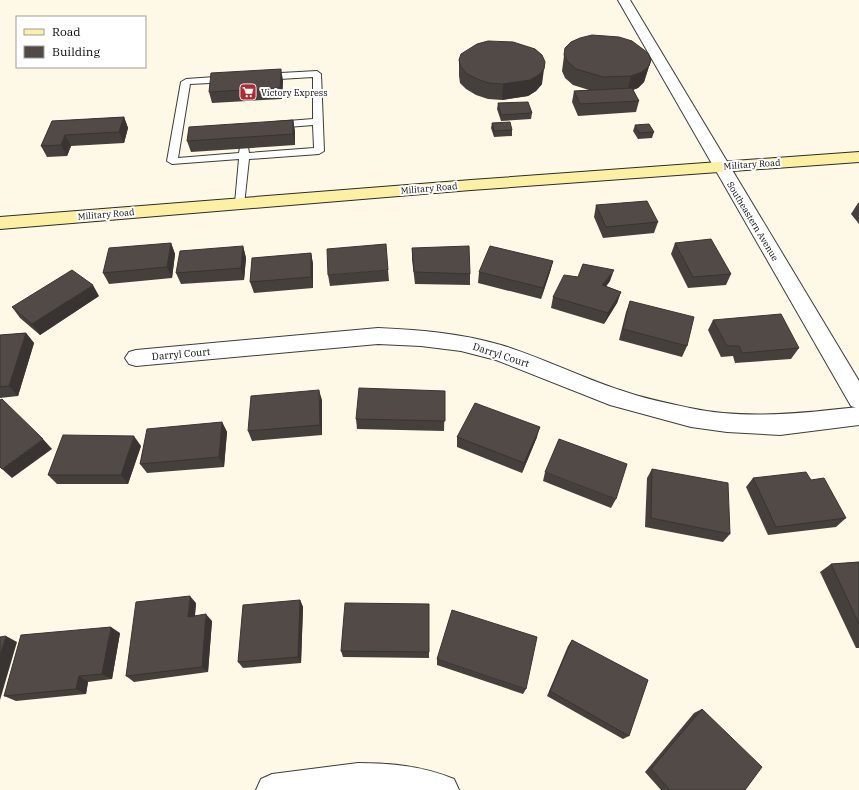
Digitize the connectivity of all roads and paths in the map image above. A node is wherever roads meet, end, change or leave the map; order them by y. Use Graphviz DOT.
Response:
graph roads {
  1 [pos="624,0"];
  2 [pos="255,78"];
  3 [pos="240,79"];
  4 [pos="318,122"];
  5 [pos="272,128"];
  6 [pos="191,130"];
  7 [pos="177,131"];
  8 [pos="244,152"];
  9 [pos="859,157"];
  10 [pos="720,166"];
  11 [pos="240,203"];
  12 [pos="0,223"];
  13 [pos="136,358"];
  14 [pos="859,400"];
  15 [pos="859,416"];
  16 [pos="272,790"];
  17 [pos="443,790"];
  1 -- 10 [label="street, Southeastern Avenue"];
  2 -- 4 [label="lane"];
  3 -- 7 [label="lane"];
  4 -- 5 [label="lane"];
  4 -- 8 [label="lane"];
  6 -- 7 [label="lane"];
  7 -- 8 [label="lane"];
  8 -- 11 [label="lane"];
  9 -- 10 [label="main road, Military Road"];
  10 -- 11 [label="main road, Military Road"];
  10 -- 14 [label="street, Southeastern Avenue"];
  11 -- 12 [label="main road, Military Road"];
  13 -- 15 [label="street, Darryl Court"];
  16 -- 17 [label="street"];
}
